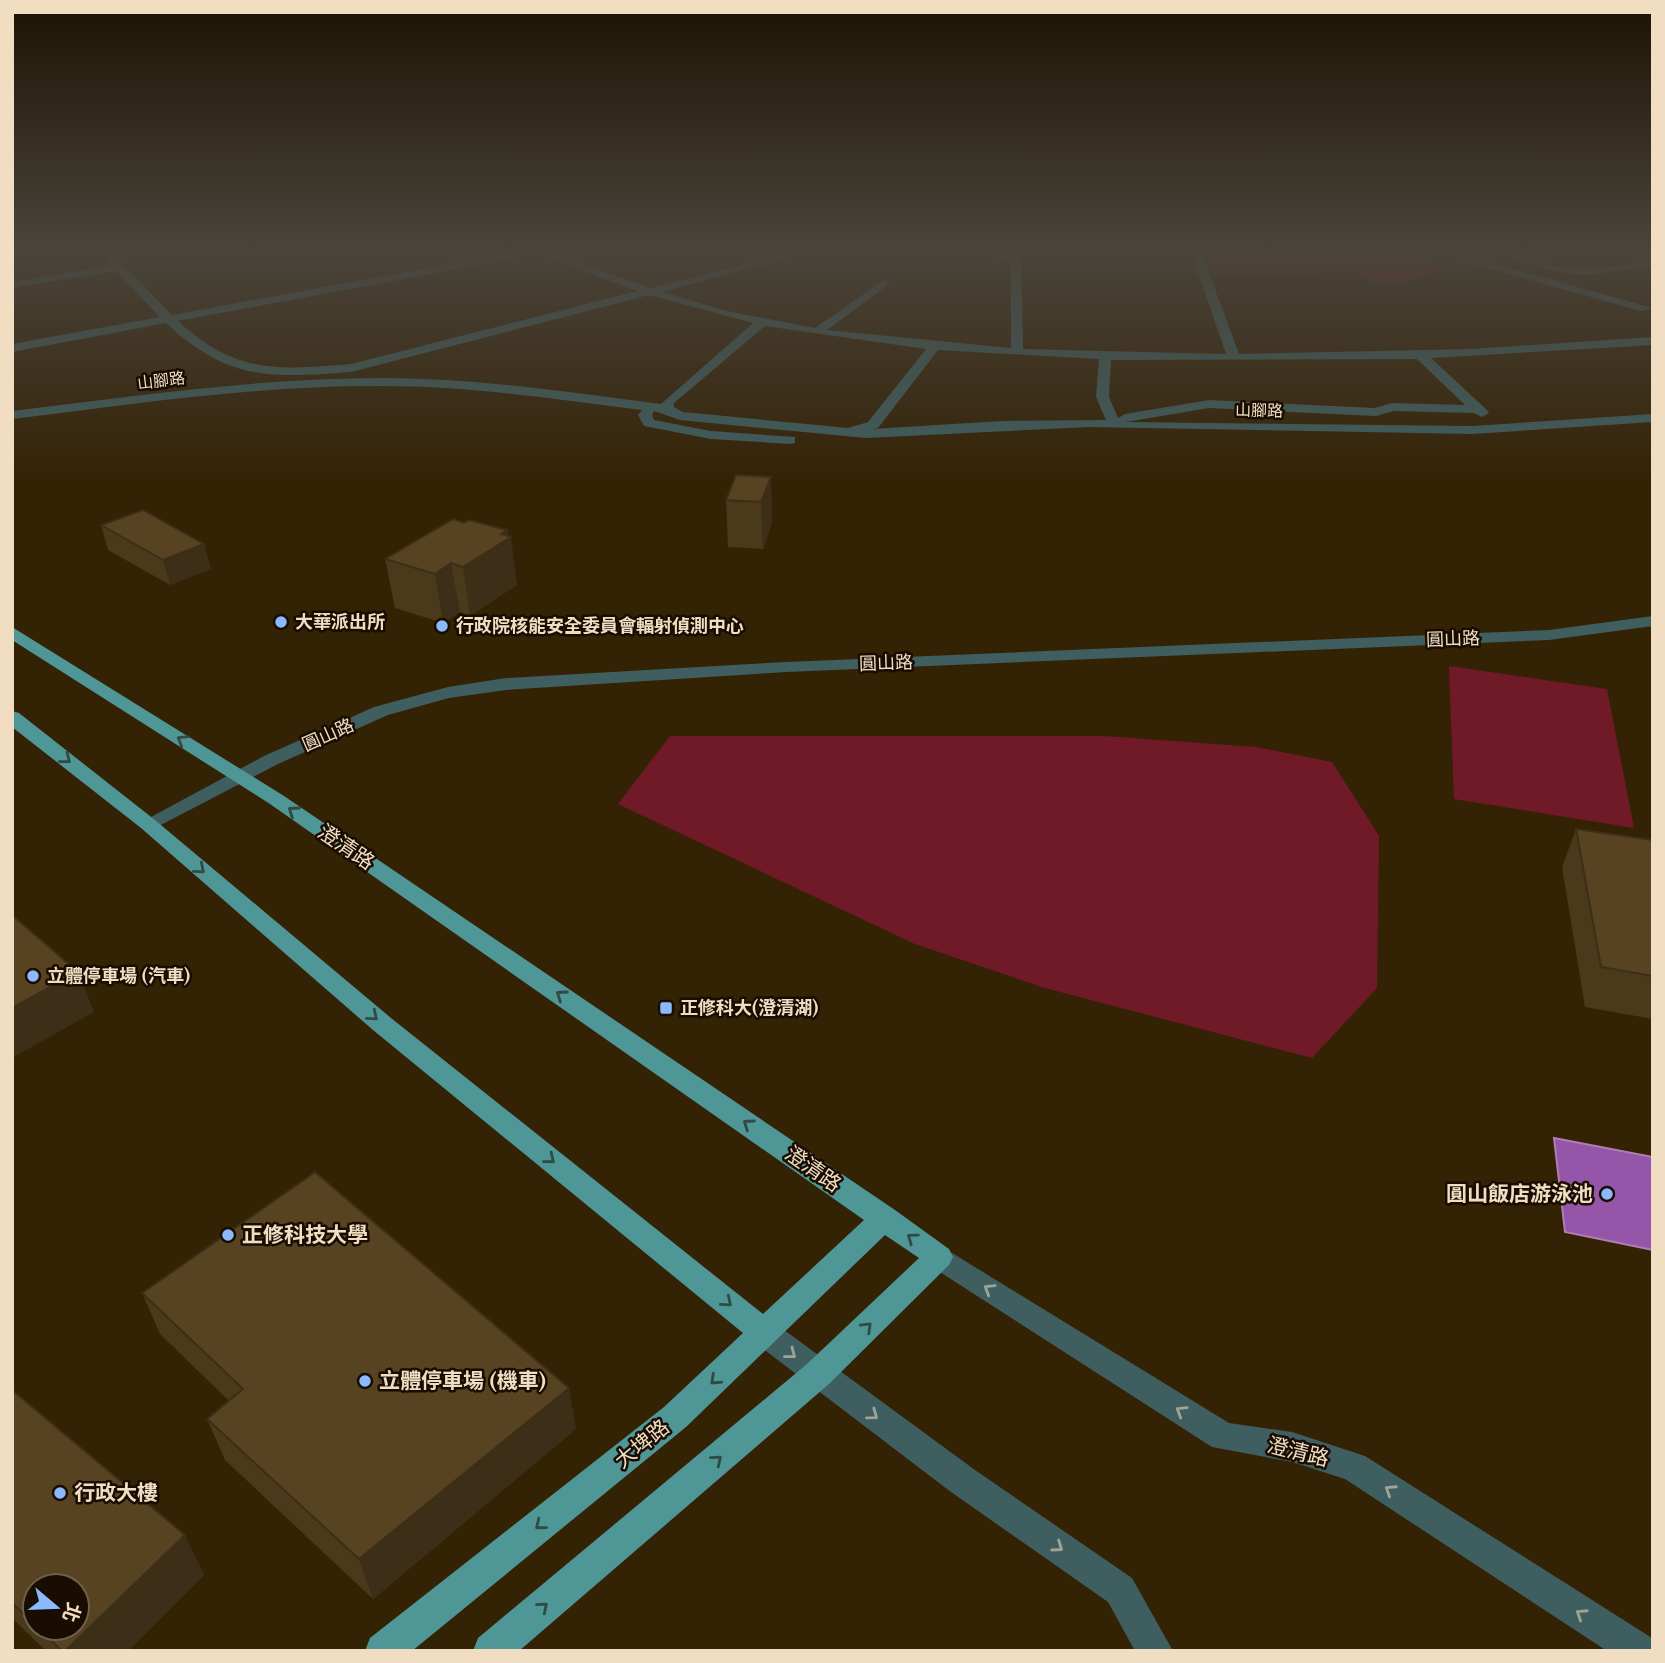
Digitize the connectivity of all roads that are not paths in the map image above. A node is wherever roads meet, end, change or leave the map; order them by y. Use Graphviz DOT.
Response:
graph roads {
  1 [pos="126,327"];
  2 [pos="178,327"];
  3 [pos="515,327"];
  4 [pos="757,327"];
  5 [pos="791,327"];
  6 [pos="824,327"];
  7 [pos="1017,327"];
  8 [pos="1223,327"];
  9 [pos="818,331"];
  10 [pos="1653,341"];
  11 [pos="936,346"];
  12 [pos="12,348"];
  13 [pos="1017,352"];
  14 [pos="1105,356"];
  15 [pos="1422,357"];
  16 [pos="1234,358"];
  17 [pos="650,407"];
  18 [pos="667,409"];
  19 [pos="1478,409"];
  20 [pos="12,415"];
  21 [pos="1653,418"];
  22 [pos="1116,424"];
  23 [pos="1499,429"];
  24 [pos="838,430"];
  25 [pos="866,434"];
  26 [pos="1653,621"];
  27 [pos="12,632"];
  28 [pos="12,716"];
  29 [pos="240,776"];
  30 [pos="148,824"];
  31 [pos="885,1218"];
  32 [pos="939,1258"];
  33 [pos="765,1334"];
  34 [pos="818,1374"];
  35 [pos="383,1651"];
  36 [pos="491,1651"];
  37 [pos="1155,1651"];
  38 [pos="1639,1651"];
  1 -- 12 [label="street"];
  2 -- 3 [label="street"];
  4 -- 18 [label="street"];
  5 -- 9 [label="street"];
  6 -- 9 [label="street"];
  7 -- 13 [label="street"];
  8 -- 16 [label="street"];
  9 -- 11 [label="street"];
  10 -- 15 [label="street"];
  11 -- 13 [label="street"];
  11 -- 24 [label="street"];
  13 -- 14 [label="street"];
  14 -- 16 [label="street"];
  14 -- 22 [label="street"];
  15 -- 16 [label="street"];
  15 -- 19 [label="street"];
  17 -- 18 [label="street, 山腳路"];
  17 -- 20 [label="street, 山腳路"];
  17 -- 25 [label="street, 山腳路"];
  18 -- 24 [label="street, 山腳路"];
  19 -- 22 [label="street"];
  19 -- 23 [label="street"];
  21 -- 23 [label="street, 山腳路"];
  22 -- 23 [label="street, 山腳路"];
  22 -- 25 [label="street, 山腳路"];
  24 -- 25 [label="street, 山腳路"];
  26 -- 29 [label="street, 圓山路"];
  29 -- 27 [label="main road, 澄清路, one-way"];
  28 -- 30 [label="main road, one-way"];
  29 -- 30 [label="street, 圓山路"];
  31 -- 29 [label="main road, 澄清路, one-way"];
  30 -- 33 [label="main road, one-way"];
  32 -- 31 [label="main road, 澄清路, one-way"];
  31 -- 33 [label="main road, 大埤路"];
  34 -- 32 [label="main road, one-way"];
  38 -- 32 [label="street, 澄清路, one-way"];
  33 -- 34 [label="street, one-way"];
  33 -- 35 [label="main road, 大埤路, one-way"];
  36 -- 34 [label="main road, one-way"];
  34 -- 37 [label="street, one-way"];
}
